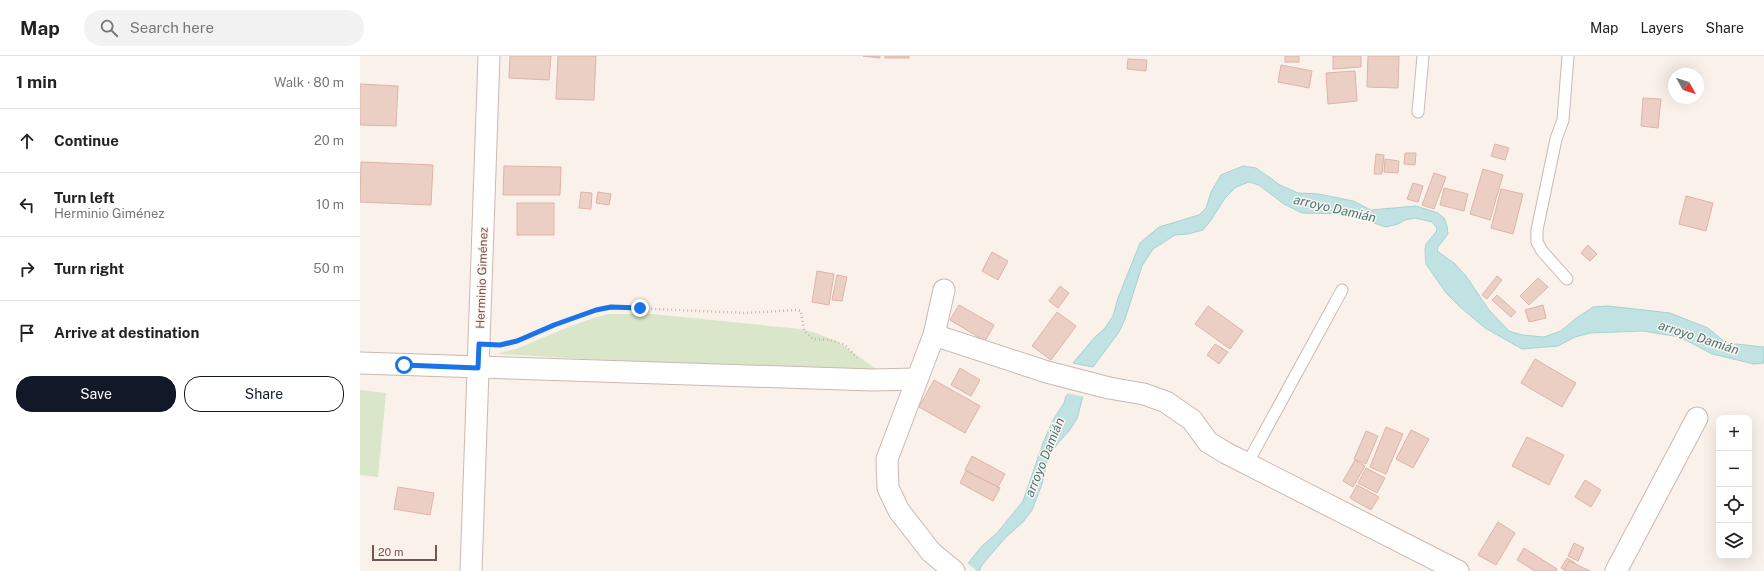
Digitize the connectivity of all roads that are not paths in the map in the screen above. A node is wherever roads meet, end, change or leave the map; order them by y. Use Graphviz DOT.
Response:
graph roads {
  1 [pos="489,56"];
  2 [pos="1423,56"];
  3 [pos="1568,56"];
  4 [pos="1418,112"];
  5 [pos="1566,279"];
  6 [pos="944,290"];
  7 [pos="1342,290"];
  8 [pos="934,335"];
  9 [pos="360,363"];
  10 [pos="478,368"];
  11 [pos="917,380"];
  12 [pos="1697,418"];
  13 [pos="1247,464"];
  14 [pos="471,571"];
  15 [pos="954,571"];
  16 [pos="1458,571"];
  17 [pos="1616,571"];
  1 -- 10 [label="street, Herminio Giménez"];
  2 -- 4 [label="lane"];
  3 -- 5 [label="lane"];
  6 -- 8 [label="street"];
  7 -- 13 [label="lane"];
  8 -- 11 [label="street"];
  8 -- 13 [label="street"];
  9 -- 10 [label="street"];
  10 -- 11 [label="street"];
  10 -- 14 [label="street, Herminio Giménez"];
  11 -- 15 [label="street"];
  12 -- 17 [label="street"];
  13 -- 16 [label="street"];
}
